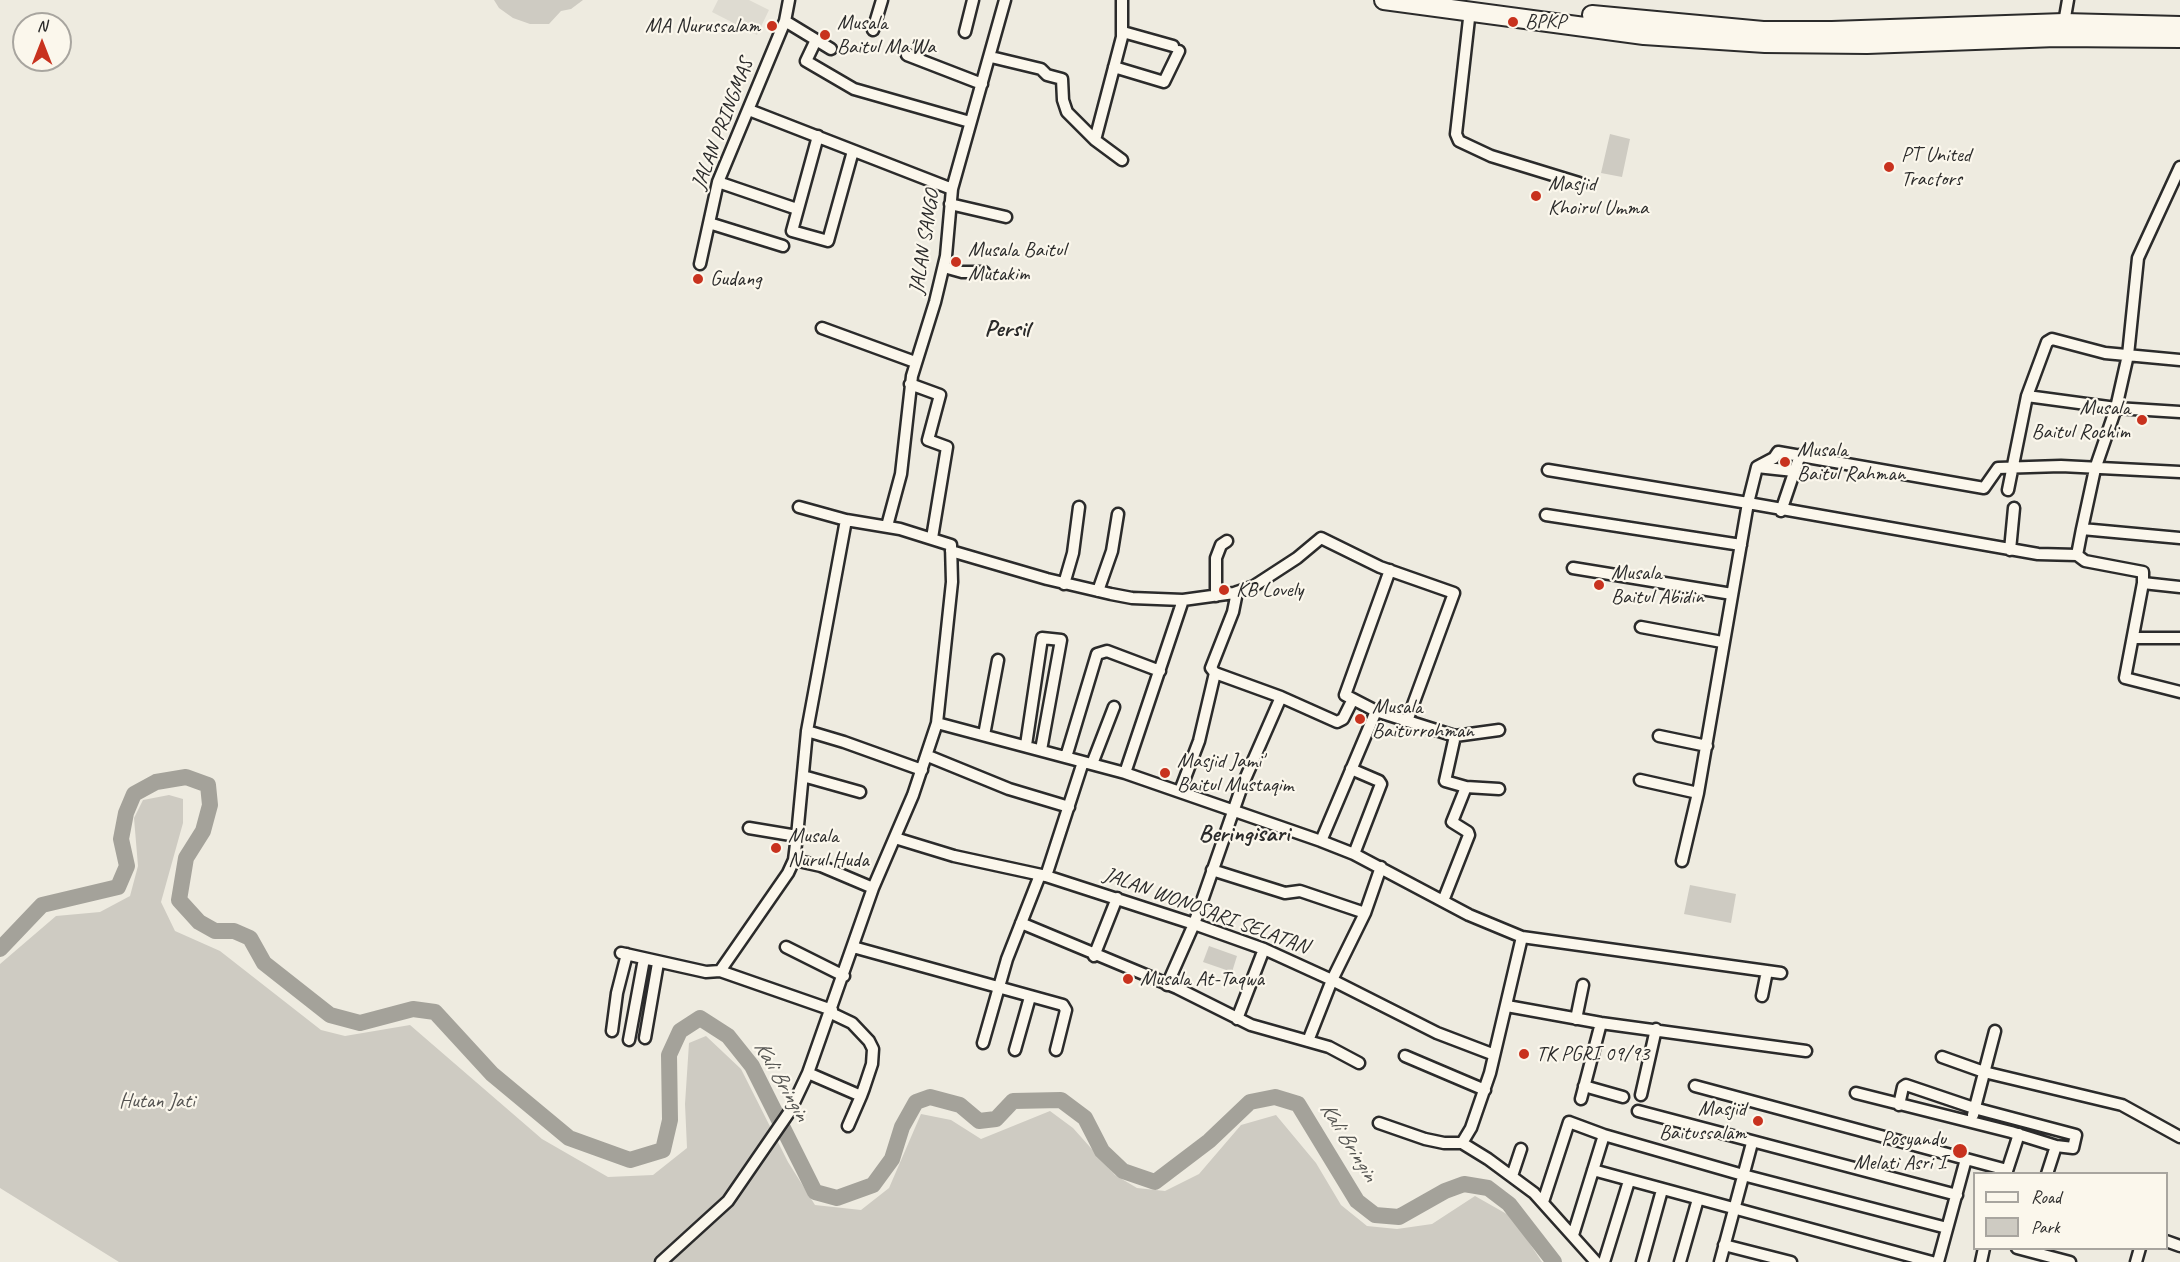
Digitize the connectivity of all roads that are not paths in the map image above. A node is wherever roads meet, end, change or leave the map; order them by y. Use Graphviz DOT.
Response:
graph roads {
  1 [pos="789,0"];
  2 [pos="882,0"];
  3 [pos="973,0"];
  4 [pos="1005,0"];
  5 [pos="1122,0"];
  6 [pos="1384,0"];
  7 [pos="2068,0"];
  8 [pos="1472,5"];
  9 [pos="784,21"];
  10 [pos="2064,23"];
  11 [pos="2180,26"];
  12 [pos="873,30"];
  13 [pos="965,32"];
  14 [pos="1123,32"];
  15 [pos="2180,38"];
  16 [pos="816,39"];
  17 [pos="831,49"];
  18 [pos="907,55"];
  19 [pos="991,57"];
  20 [pos="1114,67"];
  21 [pos="982,84"];
  22 [pos="749,110"];
  23 [pos="970,122"];
  24 [pos="818,136"];
  25 [pos="1095,140"];
  26 [pos="853,151"];
  27 [pos="1122,160"];
  28 [pos="2180,167"];
  29 [pos="718,182"];
  30 [pos="1579,183"];
  31 [pos="952,189"];
  32 [pos="950,204"];
  33 [pos="797,208"];
  34 [pos="1006,217"];
  35 [pos="709,222"];
  36 [pos="783,246"];
  37 [pos="700,264"];
  38 [pos="944,267"];
  39 [pos="984,272"];
  40 [pos="822,328"];
  41 [pos="2128,355"];
  42 [pos="2180,360"];
  43 [pos="915,362"];
  44 [pos="910,384"];
  45 [pos="2027,396"];
  46 [pos="2116,408"];
  47 [pos="2180,412"];
  48 [pos="1800,455"];
  49 [pos="1757,467"];
  50 [pos="2012,467"];
  51 [pos="1548,470"];
  52 [pos="2095,470"];
  53 [pos="1794,471"];
  54 [pos="2180,472"];
  55 [pos="2008,490"];
  56 [pos="1748,503"];
  57 [pos="799,507"];
  58 [pos="1079,507"];
  59 [pos="2014,508"];
  60 [pos="1781,511"];
  61 [pos="1118,514"];
  62 [pos="1546,515"];
  63 [pos="846,520"];
  64 [pos="887,526"];
  65 [pos="2082,529"];
  66 [pos="932,538"];
  67 [pos="2180,538"];
  68 [pos="1227,541"];
  69 [pos="1741,545"];
  70 [pos="951,548"];
  71 [pos="2010,550"];
  72 [pos="2077,555"];
  73 [pos="1573,568"];
  74 [pos="1390,570"];
  75 [pos="2143,583"];
  76 [pos="1064,584"];
  77 [pos="2180,587"];
  78 [pos="1098,591"];
  79 [pos="1237,592"];
  80 [pos="1732,594"];
  81 [pos="1216,596"];
  82 [pos="1183,600"];
  83 [pos="1641,627"];
  84 [pos="2133,638"];
  85 [pos="2180,638"];
  86 [pos="1722,642"];
  87 [pos="999,660"];
  88 [pos="1160,671"];
  89 [pos="1215,673"];
  90 [pos="2180,692"];
  91 [pos="1281,697"];
  92 [pos="1353,699"];
  93 [pos="1114,706"];
  94 [pos="1376,711"];
  95 [pos="1407,721"];
  96 [pos="937,723"];
  97 [pos="1499,730"];
  98 [pos="807,731"];
  99 [pos="984,735"];
  100 [pos="1455,736"];
  101 [pos="1659,736"];
  102 [pos="1026,745"];
  103 [pos="1707,746"];
  104 [pos="1041,750"];
  105 [pos="928,756"];
  106 [pos="1066,757"];
  107 [pos="1088,763"];
  108 [pos="1351,769"];
  109 [pos="922,770"];
  110 [pos="1125,772"];
  111 [pos="803,776"];
  112 [pos="1640,780"];
  113 [pos="1466,787"];
  114 [pos="1499,789"];
  115 [pos="1180,791"];
  116 [pos="860,792"];
  117 [pos="1698,793"];
  118 [pos="1069,807"];
  119 [pos="1235,812"];
  120 [pos="749,828"];
  121 [pos="797,836"];
  122 [pos="895,838"];
  123 [pos="1321,841"];
  124 [pos="1354,854"];
  125 [pos="794,860"];
  126 [pos="1682,861"];
  127 [pos="1381,867"];
  128 [pos="1212,870"];
  129 [pos="1043,875"];
  130 [pos="873,888"];
  131 [pos="1117,898"];
  132 [pos="1443,901"];
  133 [pos="1365,913"];
  134 [pos="1021,923"];
  135 [pos="1194,924"];
  136 [pos="1522,937"];
  137 [pos="786,947"];
  138 [pos="853,947"];
  139 [pos="1264,949"];
  140 [pos="1094,956"];
  141 [pos="644,959"];
  142 [pos="658,963"];
  143 [pos="720,971"];
  144 [pos="1767,971"];
  145 [pos="1781,973"];
  146 [pos="844,976"];
  147 [pos="1332,980"];
  148 [pos="1167,985"];
  149 [pos="1583,985"];
  150 [pos="999,988"];
  151 [pos="1762,996"];
  152 [pos="1030,997"];
  153 [pos="1507,1006"];
  154 [pos="831,1012"];
  155 [pos="615,1016"];
  156 [pos="634,1018"];
  157 [pos="1576,1018"];
  158 [pos="1237,1019"];
  159 [pos="1601,1023"];
  160 [pos="1656,1029"];
  161 [pos="612,1031"];
  162 [pos="1995,1031"];
  163 [pos="645,1038"];
  164 [pos="629,1040"];
  165 [pos="1308,1041"];
  166 [pos="983,1043"];
  167 [pos="1015,1050"];
  168 [pos="1056,1050"];
  169 [pos="1806,1051"];
  170 [pos="1492,1053"];
  171 [pos="1405,1056"];
  172 [pos="1942,1057"];
  173 [pos="1359,1063"];
  174 [pos="1984,1072"];
  175 [pos="808,1073"];
  176 [pos="1584,1086"];
  177 [pos="1695,1086"];
  178 [pos="1485,1090"];
  179 [pos="1856,1093"];
  180 [pos="1641,1095"];
  181 [pos="861,1096"];
  182 [pos="1623,1097"];
  183 [pos="1581,1099"];
  184 [pos="1899,1105"];
  185 [pos="1974,1108"];
  186 [pos="1638,1111"];
  187 [pos="2015,1119"];
  188 [pos="1379,1123"];
  189 [pos="1971,1124"];
  190 [pos="848,1126"];
  191 [pos="2015,1133"];
  192 [pos="1604,1135"];
  193 [pos="2180,1137"];
  194 [pos="1461,1143"];
  195 [pos="1752,1143"];
  196 [pos="2056,1146"];
  197 [pos="1521,1149"];
  198 [pos="1966,1159"];
  199 [pos="1593,1170"];
  200 [pos="2007,1172"];
  201 [pos="2047,1172"];
  202 [pos="1743,1175"];
  203 [pos="1512,1176"];
  204 [pos="1629,1181"];
  205 [pos="1662,1190"];
  206 [pos="1957,1195"];
  207 [pos="1698,1199"];
  208 [pos="1543,1202"];
  209 [pos="1734,1210"];
  210 [pos="1947,1228"];
  211 [pos="1573,1235"];
  212 [pos="1724,1245"];
  213 [pos="2025,1250"];
  214 [pos="661,1262"];
  215 [pos="1596,1262"];
  216 [pos="1604,1262"];
  217 [pos="1642,1262"];
  218 [pos="1680,1262"];
  219 [pos="1720,1262"];
  220 [pos="1791,1262"];
  221 [pos="1932,1262"];
  222 [pos="1938,1262"];
  223 [pos="2070,1262"];
  1 -- 9 [label="street, JALAN PRINGMAS"];
  2 -- 12 [label="street"];
  3 -- 13 [label="street"];
  4 -- 19 [label="street, JALAN SANGO"];
  5 -- 14 [label="street"];
  6 -- 8 [label="highway"];
  7 -- 10 [label="street"];
  8 -- 10 [label="highway"];
  8 -- 15 [label="highway"];
  8 -- 30 [label="street"];
  9 -- 16 [label="street"];
  9 -- 22 [label="street, JALAN PRINGMAS"];
  10 -- 11 [label="highway"];
  14 -- 20 [label="street"];
  14 -- 20 [label="street"];
  16 -- 17 [label="street"];
  16 -- 23 [label="street"];
  18 -- 21 [label="street"];
  19 -- 21 [label="street, JALAN SANGO"];
  19 -- 25 [label="street"];
  20 -- 25 [label="street"];
  21 -- 23 [label="street, JALAN SANGO"];
  22 -- 24 [label="street"];
  22 -- 29 [label="street, JALAN PRINGMAS"];
  23 -- 31 [label="street, JALAN SANGO"];
  24 -- 26 [label="street"];
  24 -- 33 [label="street"];
  25 -- 27 [label="street"];
  26 -- 31 [label="street"];
  26 -- 33 [label="street"];
  28 -- 41 [label="street"];
  29 -- 33 [label="street"];
  29 -- 35 [label="street, JALAN PRINGMAS"];
  31 -- 32 [label="street, JALAN SANGO"];
  32 -- 34 [label="street"];
  32 -- 38 [label="street, JALAN SANGO"];
  35 -- 36 [label="street"];
  35 -- 37 [label="street, JALAN PRINGMAS"];
  38 -- 39 [label="street"];
  38 -- 43 [label="street, JALAN SANGO"];
  40 -- 43 [label="street"];
  41 -- 42 [label="street"];
  41 -- 45 [label="street"];
  41 -- 46 [label="street"];
  43 -- 44 [label="street, JALAN SANGO"];
  44 -- 64 [label="street, JALAN SANGO"];
  44 -- 66 [label="street"];
  45 -- 46 [label="street"];
  45 -- 50 [label="street"];
  46 -- 47 [label="street"];
  46 -- 52 [label="street"];
  48 -- 49 [label="street"];
  48 -- 50 [label="street"];
  48 -- 53 [label="street"];
  49 -- 53 [label="street"];
  49 -- 56 [label="street"];
  50 -- 52 [label="street"];
  50 -- 55 [label="street"];
  51 -- 56 [label="street"];
  52 -- 54 [label="street"];
  52 -- 65 [label="street"];
  53 -- 60 [label="street"];
  56 -- 60 [label="street"];
  56 -- 69 [label="street"];
  57 -- 63 [label="street"];
  58 -- 76 [label="street"];
  59 -- 71 [label="street"];
  60 -- 71 [label="street"];
  61 -- 78 [label="street"];
  62 -- 69 [label="street"];
  63 -- 64 [label="street"];
  63 -- 98 [label="street"];
  64 -- 66 [label="street"];
  65 -- 67 [label="street"];
  65 -- 72 [label="street"];
  66 -- 70 [label="street"];
  68 -- 81 [label="street"];
  69 -- 80 [label="street"];
  70 -- 76 [label="street"];
  70 -- 96 [label="street"];
  71 -- 72 [label="street"];
  72 -- 75 [label="street"];
  73 -- 80 [label="street"];
  74 -- 79 [label="street"];
  74 -- 92 [label="street"];
  74 -- 95 [label="street"];
  75 -- 77 [label="street"];
  75 -- 84 [label="street"];
  76 -- 78 [label="street"];
  78 -- 82 [label="street"];
  79 -- 81 [label="street"];
  79 -- 89 [label="street"];
  80 -- 86 [label="street"];
  81 -- 82 [label="street"];
  82 -- 88 [label="street"];
  83 -- 86 [label="street"];
  84 -- 85 [label="street"];
  84 -- 90 [label="street"];
  86 -- 103 [label="street"];
  87 -- 99 [label="street"];
  88 -- 106 [label="street"];
  88 -- 110 [label="street"];
  89 -- 91 [label="street"];
  89 -- 115 [label="street"];
  91 -- 92 [label="street"];
  91 -- 119 [label="street"];
  92 -- 94 [label="street"];
  93 -- 107 [label="street"];
  94 -- 95 [label="street"];
  94 -- 108 [label="street"];
  95 -- 100 [label="street"];
  96 -- 99 [label="street"];
  96 -- 105 [label="street"];
  97 -- 100 [label="street"];
  98 -- 109 [label="street"];
  98 -- 111 [label="street"];
  99 -- 102 [label="street"];
  100 -- 113 [label="street"];
  101 -- 103 [label="street"];
  102 -- 104 [label="street"];
  102 -- 104 [label="street"];
  103 -- 117 [label="street"];
  104 -- 106 [label="street"];
  105 -- 109 [label="street"];
  105 -- 118 [label="street"];
  106 -- 107 [label="street"];
  107 -- 110 [label="street"];
  107 -- 118 [label="street"];
  108 -- 123 [label="street"];
  108 -- 124 [label="street"];
  109 -- 122 [label="street"];
  110 -- 115 [label="street"];
  111 -- 116 [label="street"];
  111 -- 121 [label="street"];
  112 -- 117 [label="street"];
  113 -- 114 [label="street"];
  113 -- 132 [label="street"];
  115 -- 119 [label="street"];
  117 -- 126 [label="street"];
  118 -- 129 [label="street"];
  119 -- 123 [label="street"];
  119 -- 128 [label="street"];
  120 -- 121 [label="street"];
  121 -- 125 [label="street"];
  122 -- 129 [label="street, JALAN WONOSARI SELATAN"];
  122 -- 130 [label="street"];
  123 -- 124 [label="street"];
  124 -- 127 [label="street"];
  125 -- 130 [label="street"];
  125 -- 143 [label="street"];
  127 -- 132 [label="street"];
  127 -- 133 [label="street"];
  128 -- 133 [label="street"];
  128 -- 135 [label="street"];
  129 -- 131 [label="street, JALAN WONOSARI SELATAN"];
  129 -- 134 [label="street"];
  130 -- 138 [label="street"];
  131 -- 135 [label="street, JALAN WONOSARI SELATAN"];
  131 -- 140 [label="street"];
  132 -- 136 [label="street"];
  133 -- 147 [label="street"];
  134 -- 140 [label="street"];
  134 -- 150 [label="street"];
  135 -- 139 [label="street, JALAN WONOSARI SELATAN"];
  135 -- 148 [label="street"];
  136 -- 144 [label="street"];
  136 -- 153 [label="street"];
  137 -- 146 [label="street"];
  138 -- 146 [label="street"];
  138 -- 150 [label="street"];
  139 -- 147 [label="street, JALAN WONOSARI SELATAN"];
  139 -- 158 [label="street"];
  140 -- 148 [label="street"];
  141 -- 142 [label="street"];
  141 -- 155 [label="street"];
  141 -- 156 [label="street"];
  142 -- 143 [label="street"];
  142 -- 163 [label="street"];
  143 -- 154 [label="street"];
  144 -- 145 [label="street"];
  144 -- 151 [label="street"];
  146 -- 154 [label="street"];
  147 -- 165 [label="street"];
  147 -- 170 [label="street, JALAN WONOSARI SELATAN"];
  148 -- 158 [label="street"];
  149 -- 157 [label="street"];
  150 -- 152 [label="street"];
  150 -- 166 [label="street"];
  152 -- 167 [label="street"];
  152 -- 168 [label="street"];
  153 -- 157 [label="street"];
  153 -- 170 [label="street"];
  154 -- 175 [label="street"];
  154 -- 181 [label="street"];
  155 -- 156 [label="street"];
  155 -- 161 [label="street"];
  156 -- 164 [label="street"];
  157 -- 159 [label="street"];
  158 -- 165 [label="street"];
  159 -- 160 [label="street"];
  159 -- 176 [label="street"];
  160 -- 169 [label="street"];
  160 -- 180 [label="street"];
  162 -- 174 [label="street"];
  165 -- 173 [label="street"];
  170 -- 178 [label="street"];
  171 -- 178 [label="street"];
  172 -- 174 [label="street"];
  174 -- 185 [label="street"];
  174 -- 193 [label="street"];
  175 -- 181 [label="street"];
  175 -- 214 [label="street"];
  176 -- 182 [label="street"];
  176 -- 183 [label="street"];
  177 -- 198 [label="street"];
  178 -- 194 [label="street"];
  179 -- 184 [label="street"];
  181 -- 190 [label="street"];
  184 -- 185 [label="street"];
  184 -- 189 [label="street"];
  185 -- 187 [label="street"];
  185 -- 189 [label="street"];
  186 -- 195 [label="street"];
  187 -- 191 [label="street"];
  187 -- 196 [label="street"];
  188 -- 194 [label="street"];
  189 -- 191 [label="street"];
  191 -- 196 [label="street"];
  191 -- 200 [label="street"];
  192 -- 199 [label="street"];
  192 -- 202 [label="street"];
  192 -- 208 [label="street"];
  194 -- 203 [label="street"];
  195 -- 202 [label="street"];
  195 -- 206 [label="street"];
  196 -- 201 [label="street"];
  197 -- 203 [label="street"];
  198 -- 200 [label="street"];
  198 -- 206 [label="street"];
  199 -- 204 [label="street"];
  199 -- 211 [label="street"];
  202 -- 209 [label="street"];
  202 -- 210 [label="street"];
  203 -- 208 [label="street"];
  204 -- 205 [label="street"];
  204 -- 216 [label="street"];
  205 -- 207 [label="street"];
  205 -- 217 [label="street"];
  206 -- 210 [label="street"];
  207 -- 209 [label="street"];
  207 -- 218 [label="street"];
  208 -- 211 [label="street"];
  209 -- 212 [label="street"];
  209 -- 221 [label="street"];
  210 -- 222 [label="street"];
  211 -- 215 [label="street"];
  212 -- 219 [label="street"];
  212 -- 220 [label="street"];
  213 -- 223 [label="street"];
}
